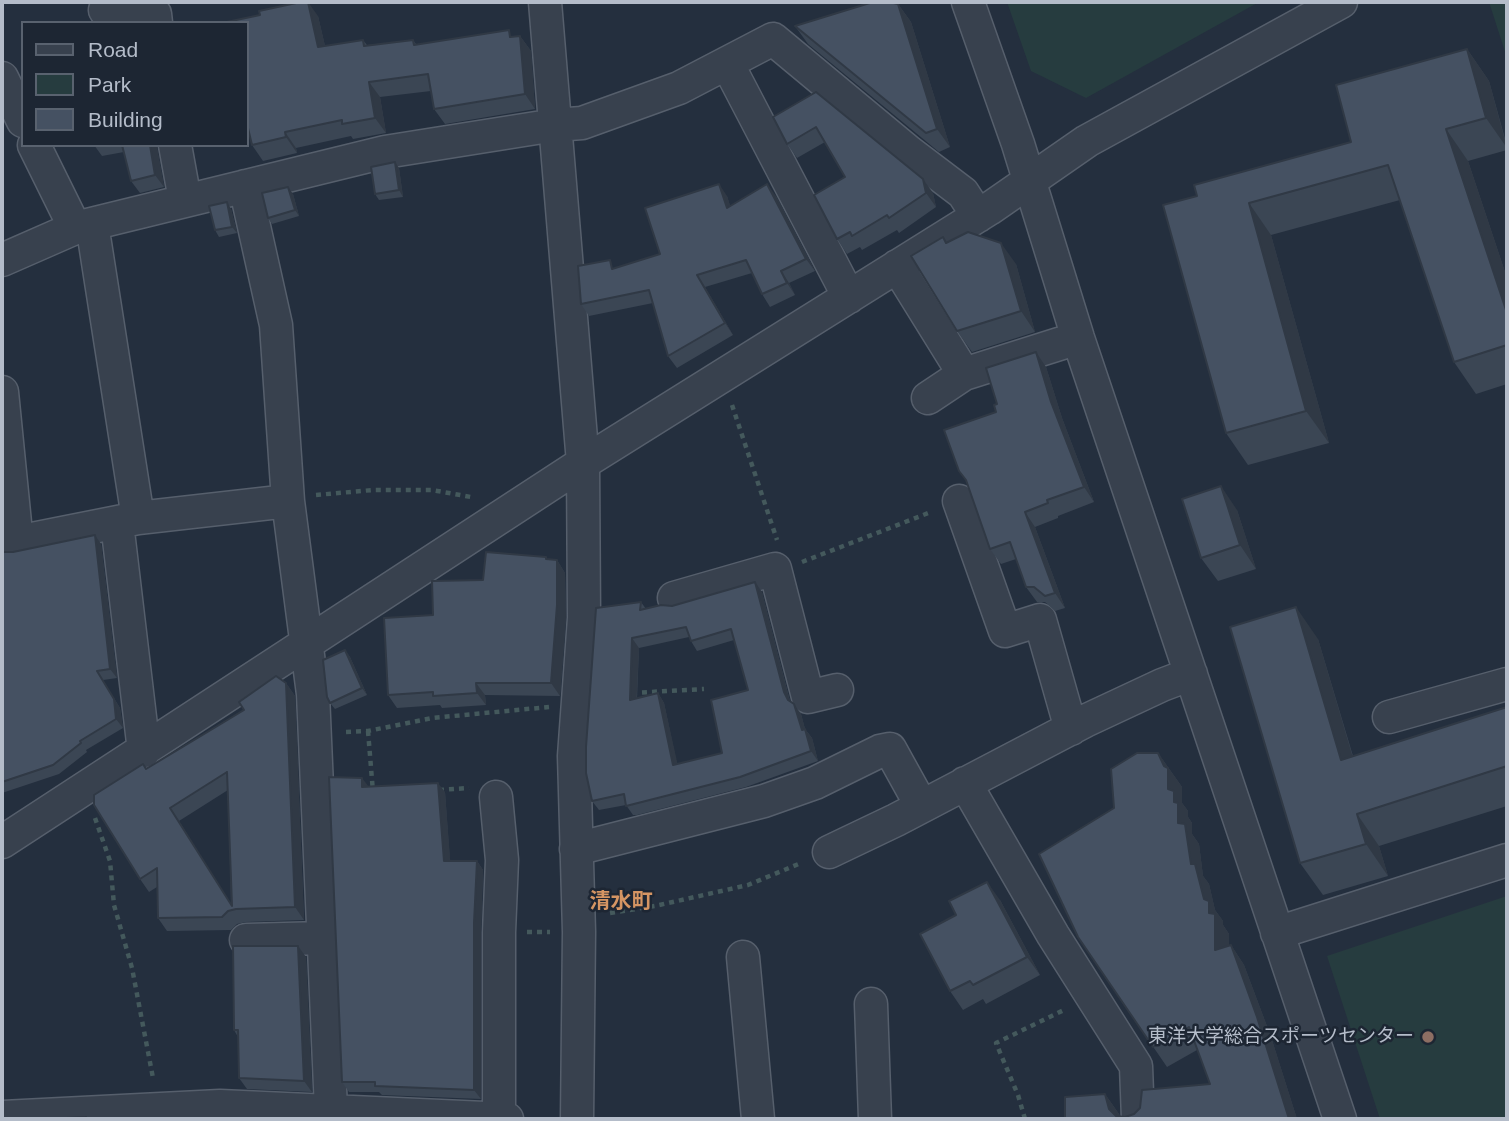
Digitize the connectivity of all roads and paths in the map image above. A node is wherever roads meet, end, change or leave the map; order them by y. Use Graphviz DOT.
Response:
graph roads {
  1 [pos="545,2"];
  2 [pos="968,2"];
  3 [pos="1341,2"];
  4 [pos="105,9"];
  5 [pos="156,21"];
  6 [pos="727,63"];
  7 [pos="2,78"];
  8 [pos="21,117"];
  9 [pos="555,125"];
  10 [pos="35,147"];
  11 [pos="175,147"];
  12 [pos="1029,180"];
  13 [pos="245,186"];
  14 [pos="185,200"];
  15 [pos="978,216"];
  16 [pos="83,226"];
  17 [pos="2,260"];
  18 [pos="897,266"];
  19 [pos="849,297"];
  20 [pos="1078,338"];
  21 [pos="964,374"];
  22 [pos="2,392"];
  23 [pos="729,398"];
  24 [pos="928,398"];
  25 [pos="583,463"];
  26 [pos="480,499"];
  27 [pos="288,501"];
  28 [pos="959,501"];
  29 [pos="127,520"];
  30 [pos="777,541"];
  31 [pos="9,544"];
  32 [pos="674,598"];
  33 [pos="306,642"];
  34 [pos="1191,674"];
  35 [pos="1507,684"];
  36 [pos="704,689"];
  37 [pos="837,690"];
  38 [pos="578,696"];
  39 [pos="1389,717"];
  40 [pos="1072,729"];
  41 [pos="368,731"];
  42 [pos="314,734"];
  43 [pos="144,751"];
  44 [pos="965,783"];
  45 [pos="85,787"];
  46 [pos="428,791"];
  47 [pos="373,795"];
  48 [pos="496,797"];
  49 [pos="921,806"];
  50 [pos="3,838"];
  51 [pos="576,849"];
  52 [pos="829,852"];
  53 [pos="1507,860"];
  54 [pos="578,925"];
  55 [pos="499,932"];
  56 [pos="1277,933"];
  57 [pos="323,938"];
  58 [pos="246,940"];
  59 [pos="743,957"];
  60 [pos="1090,998"];
  61 [pos="871,1004"];
  62 [pos="158,1109"];
  63 [pos="331,1110"];
  64 [pos="3,1117"];
  65 [pos="499,1119"];
  66 [pos="507,1119"];
  67 [pos="577,1119"];
  68 [pos="758,1119"];
  69 [pos="875,1119"];
  70 [pos="1025,1119"];
  71 [pos="1138,1119"];
  72 [pos="1340,1119"];
  1 -- 9 [label="street"];
  2 -- 12 [label="street"];
  3 -- 12 [label="street"];
  4 -- 5 [label="street"];
  6 -- 9 [label="street"];
  6 -- 15 [label="street"];
  6 -- 19 [label="street"];
  7 -- 8 [label="street"];
  9 -- 13 [label="street"];
  9 -- 25 [label="street"];
  10 -- 16 [label="street"];
  11 -- 14 [label="street"];
  12 -- 15 [label="street"];
  12 -- 20 [label="street"];
  13 -- 14 [label="street"];
  13 -- 27 [label="street"];
  14 -- 16 [label="street"];
  15 -- 18 [label="street"];
  16 -- 17 [label="street"];
  16 -- 29 [label="street"];
  18 -- 19 [label="street"];
  18 -- 21 [label="street"];
  19 -- 25 [label="street"];
  20 -- 21 [label="street"];
  20 -- 34 [label="street"];
  21 -- 24 [label="street"];
  22 -- 31 [label="street"];
  23 -- 30 [label="path"];
  25 -- 33 [label="street"];
  25 -- 38 [label="street"];
  26 -- 27 [label="path"];
  27 -- 29 [label="street"];
  27 -- 33 [label="street"];
  28 -- 40 [label="street"];
  29 -- 31 [label="street"];
  29 -- 43 [label="street"];
  32 -- 37 [label="street"];
  33 -- 42 [label="street"];
  33 -- 43 [label="street"];
  34 -- 40 [label="street"];
  34 -- 56 [label="street"];
  35 -- 39 [label="street"];
  36 -- 38 [label="path"];
  38 -- 41 [label="path"];
  38 -- 51 [label="street"];
  40 -- 44 [label="street"];
  41 -- 42 [label="path"];
  41 -- 47 [label="path"];
  42 -- 57 [label="street"];
  43 -- 45 [label="street"];
  44 -- 49 [label="street"];
  44 -- 60 [label="street"];
  45 -- 50 [label="street"];
  45 -- 62 [label="path"];
  46 -- 48 [label="path"];
  48 -- 55 [label="street"];
  49 -- 51 [label="street"];
  49 -- 52 [label="street"];
  51 -- 54 [label="street"];
  52 -- 54 [label="path"];
  53 -- 56 [label="street"];
  54 -- 55 [label="path"];
  54 -- 67 [label="street"];
  55 -- 65 [label="street"];
  56 -- 72 [label="street"];
  57 -- 58 [label="street"];
  57 -- 63 [label="street"];
  59 -- 68 [label="street"];
  60 -- 70 [label="path"];
  60 -- 71 [label="street"];
  61 -- 69 [label="street"];
  62 -- 63 [label="street"];
  62 -- 64 [label="street"];
  63 -- 65 [label="street"];
  65 -- 66 [label="street"];
}
